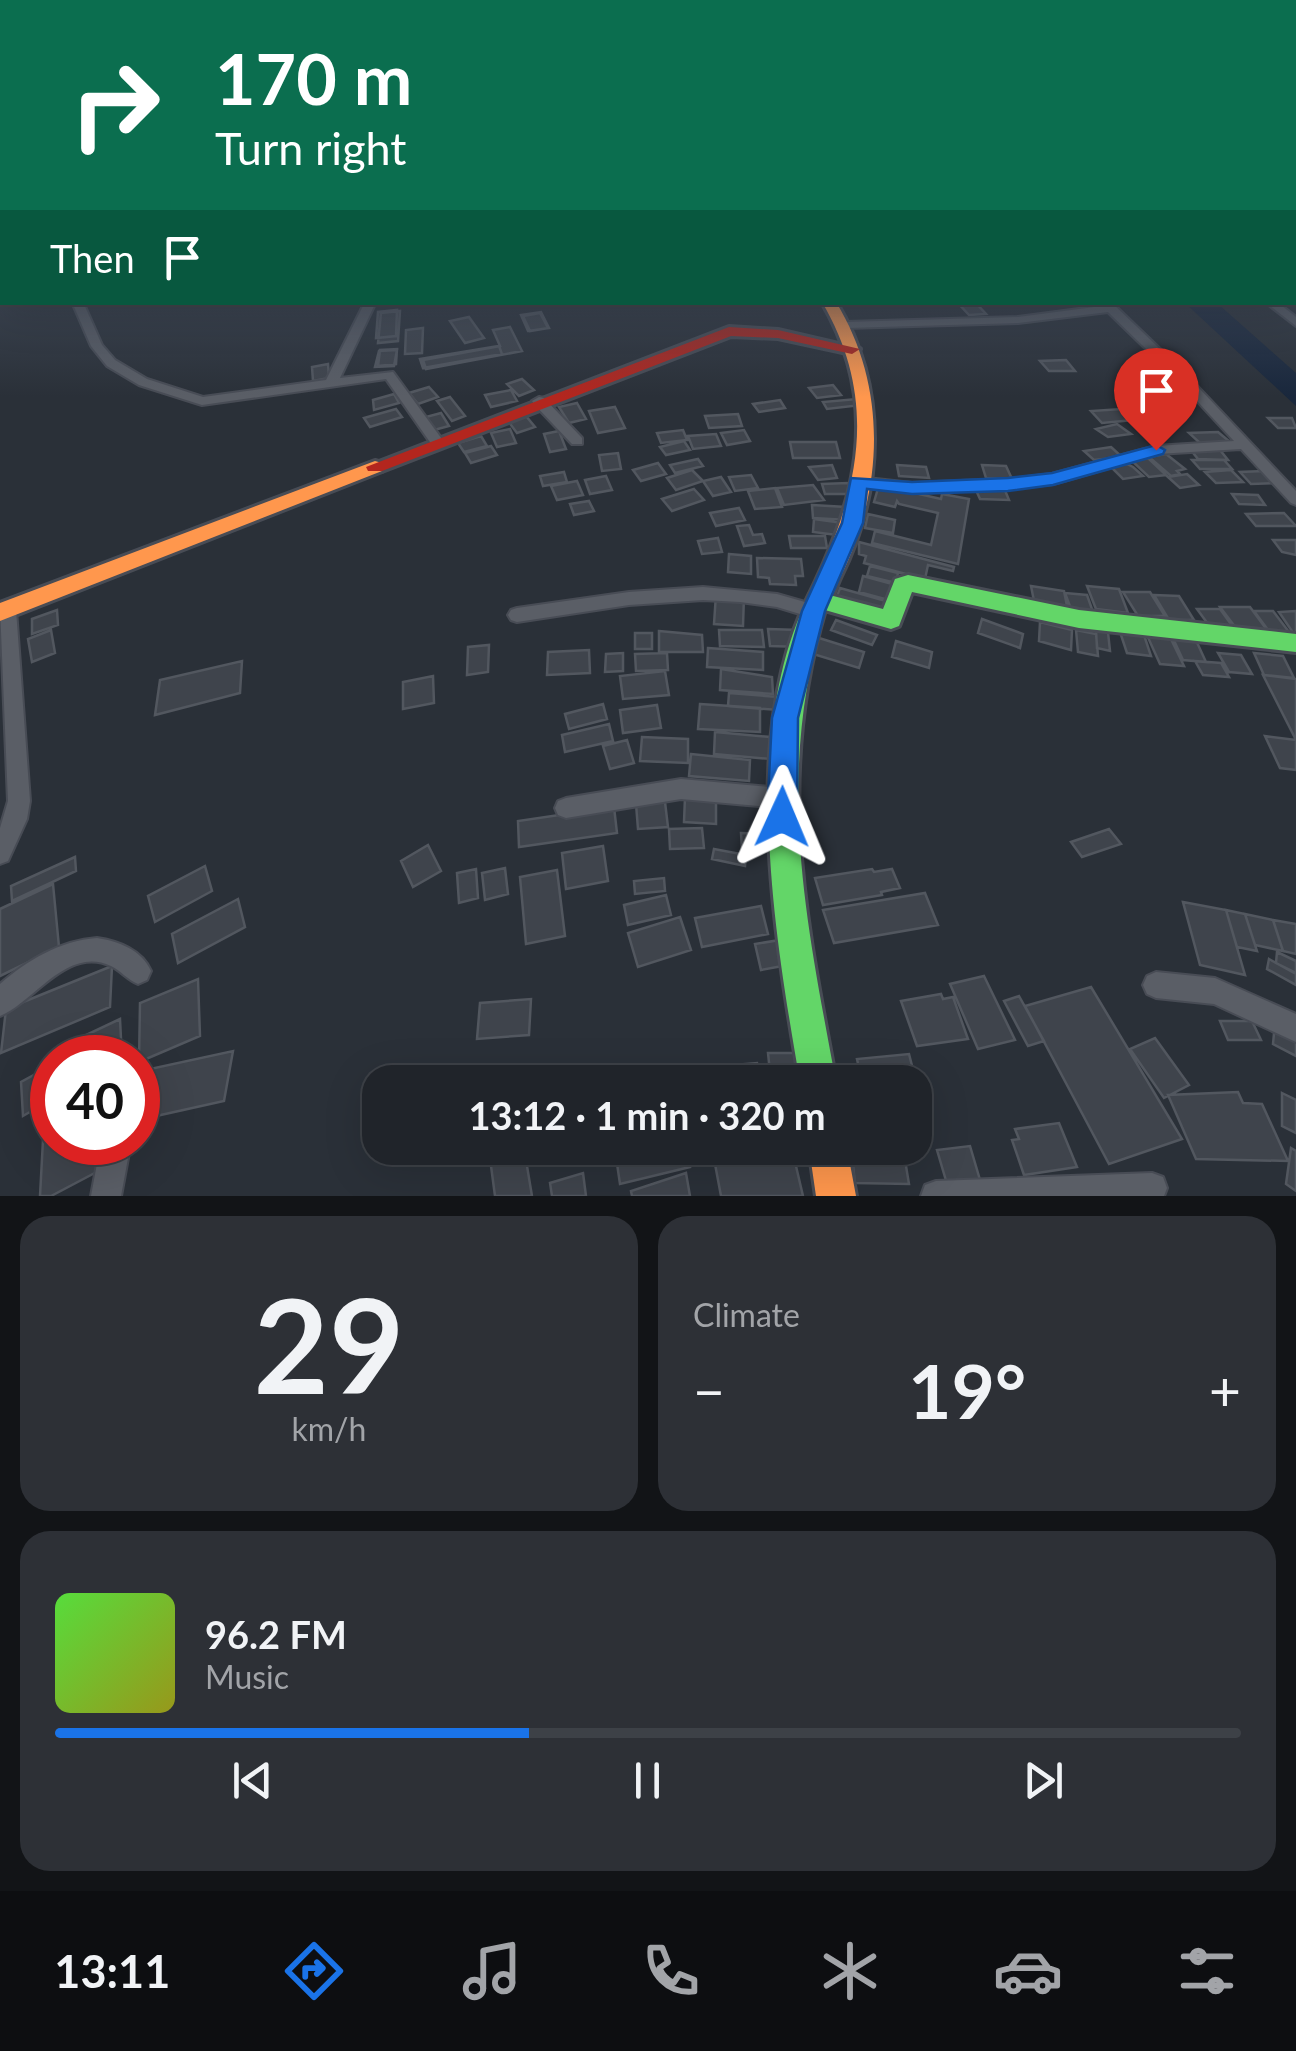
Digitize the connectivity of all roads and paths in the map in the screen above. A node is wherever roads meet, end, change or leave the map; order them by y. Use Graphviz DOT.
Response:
graph roads {
  1 [pos="78,305"];
  2 [pos="370,305"];
  3 [pos="831,305"];
  4 [pos="1274,305"];
  5 [pos="1107,306"];
  6 [pos="1296,323"];
  7 [pos="844,325"];
  8 [pos="852,349"];
  9 [pos="331,383"];
  10 [pos="538,401"];
  11 [pos="578,441"];
  12 [pos="437,442"];
  13 [pos="1244,444"];
  14 [pos="858,482"];
  15 [pos="1296,500"];
  16 [pos="816,606"];
  17 [pos="4,611"];
  18 [pos="518,615"];
  19 [pos="1296,643"];
  20 [pos="782,798"];
  21 [pos="566,808"];
  22 [pos="0,853"];
  23 [pos="138,971"];
  24 [pos="1156,985"];
  25 [pos="0,1003"];
  26 [pos="1296,1028"];
  27 [pos="815,1065"];
  28 [pos="112,1165"];
  29 [pos="831,1165"];
  30 [pos="1152,1188"];
  31 [pos="106,1196"];
  32 [pos="836,1196"];
  33 [pos="936,1196"];
  1 -- 9 [label="street"];
  2 -- 9 [label="street"];
  3 -- 7 [label="street"];
  4 -- 6 [label="street"];
  5 -- 7 [label="street"];
  5 -- 13 [label="street"];
  7 -- 8 [label="street"];
  8 -- 10 [label="street"];
  8 -- 14 [label="street"];
  9 -- 12 [label="street"];
  10 -- 11 [label="street"];
  10 -- 12 [label="street"];
  12 -- 17 [label="street"];
  13 -- 14 [label="street"];
  13 -- 15 [label="street"];
  14 -- 16 [label="street"];
  16 -- 18 [label="street"];
  16 -- 19 [label="street"];
  16 -- 20 [label="street"];
  17 -- 22 [label="street"];
  20 -- 21 [label="street"];
  20 -- 27 [label="street"];
  23 -- 25 [label="street"];
  24 -- 26 [label="street"];
  28 -- 31 [label="street"];
  29 -- 32 [label="street"];
  30 -- 33 [label="street"];
}
